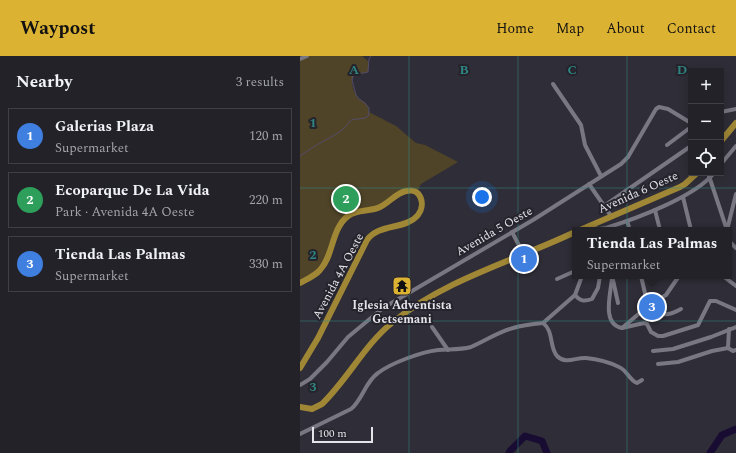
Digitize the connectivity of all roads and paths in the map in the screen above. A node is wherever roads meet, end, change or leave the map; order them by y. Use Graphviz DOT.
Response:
graph roads {
  1 [pos="306,56"];
  2 [pos="300,59"];
  3 [pos="553,84"];
  4 [pos="736,109"];
  5 [pos="724,111"];
  6 [pos="688,121"];
  7 [pos="736,123"];
  8 [pos="688,128"];
  9 [pos="723,140"];
  10 [pos="667,145"];
  11 [pos="736,146"];
  12 [pos="688,148"];
  13 [pos="724,160"];
  14 [pos="601,176"];
  15 [pos="693,176"];
  16 [pos="710,178"];
  17 [pos="589,184"];
  18 [pos="736,194"];
  19 [pos="682,197"];
  20 [pos="604,206"];
  21 [pos="655,210"];
  22 [pos="611,216"];
  23 [pos="627,221"];
  24 [pos="585,227"];
  25 [pos="609,227"];
  26 [pos="629,227"];
  27 [pos="659,227"];
  28 [pos="690,227"];
  29 [pos="726,227"];
  30 [pos="728,227"];
  31 [pos="512,232"];
  32 [pos="572,234"];
  33 [pos="567,236"];
  34 [pos="572,236"];
  35 [pos="524,254"];
  36 [pos="572,272"];
  37 [pos="557,279"];
  38 [pos="581,279"];
  39 [pos="600,279"];
  40 [pos="612,279"];
  41 [pos="613,279"];
  42 [pos="642,279"];
  43 [pos="674,279"];
  44 [pos="676,279"];
  45 [pos="727,279"];
  46 [pos="674,282"];
  47 [pos="300,283"];
  48 [pos="736,286"];
  49 [pos="575,295"];
  50 [pos="618,303"];
  51 [pos="648,306"];
  52 [pos="681,310"];
  53 [pos="736,310"];
  54 [pos="543,323"];
  55 [pos="432,327"];
  56 [pos="736,327"];
  57 [pos="622,328"];
  58 [pos="729,329"];
  59 [pos="728,348"];
  60 [pos="448,350"];
  61 [pos="736,350"];
  62 [pos="653,351"];
  63 [pos="658,364"];
  64 [pos="300,368"];
  65 [pos="642,380"];
  66 [pos="300,384"];
  67 [pos="300,407"];
  68 [pos="300,434"];
  1 -- 2 [label="street"];
  3 -- 14 [label="street"];
  4 -- 5 [label="street"];
  6 -- 14 [label="street, Avenida 5 Oeste"];
  7 -- 9 [label="main road"];
  8 -- 10 [label="street"];
  11 -- 13 [label="street"];
  12 -- 20 [label="street"];
  14 -- 17 [label="street, Avenida 5 Oeste"];
  15 -- 22 [label="main road, Avenida 6 Oeste"];
  16 -- 19 [label="street, Avenida 6 Oeste"];
  16 -- 29 [label="street"];
  17 -- 20 [label="street"];
  17 -- 31 [label="street, Avenida 5 Oeste"];
  18 -- 30 [label="street"];
  19 -- 21 [label="street, Avenida 6 Oeste"];
  19 -- 28 [label="street"];
  20 -- 22 [label="street"];
  21 -- 23 [label="street, Avenida 6 Oeste"];
  21 -- 27 [label="street"];
  22 -- 24 [label="main road, Avenida 6 Oeste"];
  23 -- 25 [label="street, Avenida 6 Oeste"];
  23 -- 26 [label="street"];
  31 -- 35 [label="street"];
  31 -- 66 [label="street, Avenida 5 Oeste"];
  32 -- 33 [label="main road"];
  33 -- 34 [label="street"];
  33 -- 35 [label="main road"];
  35 -- 67 [label="main road"];
  36 -- 37 [label="street"];
  38 -- 49 [label="street"];
  39 -- 49 [label="street"];
  40 -- 57 [label="street"];
  41 -- 50 [label="street"];
  42 -- 51 [label="street"];
  43 -- 46 [label="street"];
  44 -- 46 [label="street"];
  45 -- 48 [label="street"];
  46 -- 51 [label="street"];
  47 -- 64 [label="main road, Avenida 4A Oeste"];
  49 -- 54 [label="street"];
  51 -- 52 [label="street"];
  51 -- 57 [label="street"];
  53 -- 57 [label="street"];
  54 -- 60 [label="street"];
  54 -- 65 [label="street"];
  55 -- 60 [label="street"];
  56 -- 58 [label="street"];
  58 -- 59 [label="street"];
  58 -- 62 [label="street"];
  59 -- 61 [label="street"];
  59 -- 63 [label="street"];
  60 -- 68 [label="street"];
}
